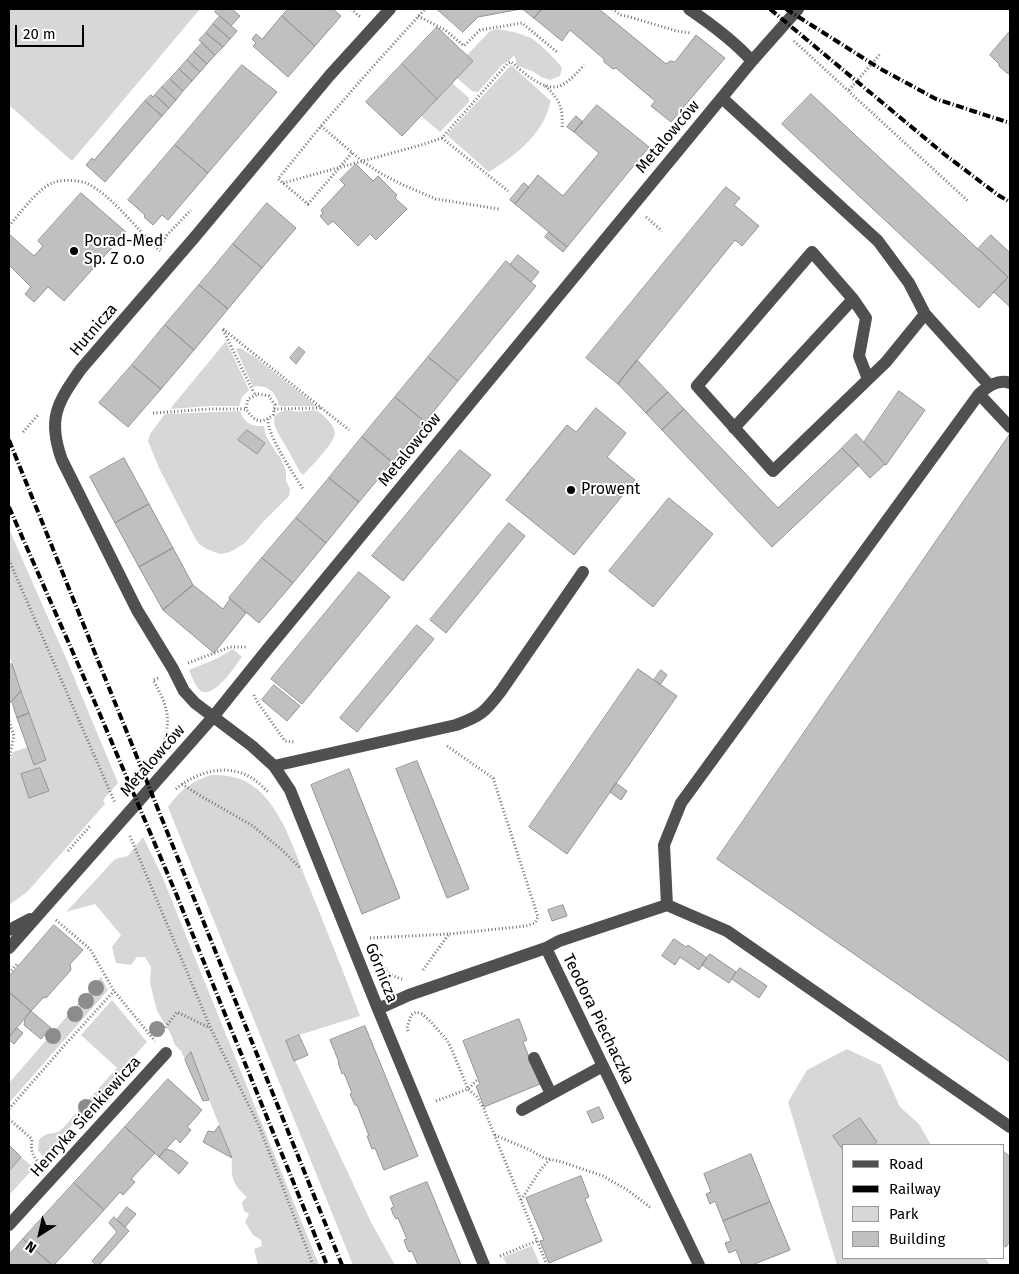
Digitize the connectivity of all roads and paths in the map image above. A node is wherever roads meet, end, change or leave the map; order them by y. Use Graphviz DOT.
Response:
graph roads {
  1 [pos="351,9"];
  2 [pos="390,9"];
  3 [pos="425,9"];
  4 [pos="612,9"];
  5 [pos="689,9"];
  6 [pos="798,9"];
  7 [pos="418,16"];
  8 [pos="361,18"];
  9 [pos="696,34"];
  10 [pos="794,41"];
  11 [pos="557,52"];
  12 [pos="881,53"];
  13 [pos="752,61"];
  14 [pos="584,65"];
  15 [pos="545,86"];
  16 [pos="849,90"];
  17 [pos="722,98"];
  18 [pos="322,126"];
  19 [pos="562,130"];
  20 [pos="442,138"];
  21 [pos="352,153"];
  22 [pos="362,161"];
  23 [pos="340,167"];
  24 [pos="283,183"];
  25 [pos="508,191"];
  26 [pos="969,202"];
  27 [pos="499,209"];
  28 [pos="9,226"];
  29 [pos="173,263"];
  30 [pos="853,299"];
  31 [pos="925,314"];
  32 [pos="868,379"];
  33 [pos="1010,383"];
  34 [pos="990,385"];
  35 [pos="978,394"];
  36 [pos="255,395"];
  37 [pos="321,408"];
  38 [pos="246,409"];
  39 [pos="274,409"];
  40 [pos="153,413"];
  41 [pos="268,419"];
  42 [pos="1010,427"];
  43 [pos="734,428"];
  44 [pos="349,430"];
  45 [pos="303,489"];
  46 [pos="9,560"];
  47 [pos="583,572"];
  48 [pos="250,642"];
  49 [pos="173,669"];
  50 [pos="254,693"];
  51 [pos="213,717"];
  52 [pos="9,721"];
  53 [pos="302,743"];
  54 [pos="158,751"];
  55 [pos="9,759"];
  56 [pos="274,766"];
  57 [pos="483,770"];
  58 [pos="182,784"];
  59 [pos="110,792"];
  60 [pos="171,793"];
  61 [pos="271,795"];
  62 [pos="135,848"];
  63 [pos="303,871"];
  64 [pos="668,905"];
  65 [pos="44,909"];
  66 [pos="56,920"];
  67 [pos="9,930"];
  68 [pos="366,930"];
  69 [pos="450,934"];
  70 [pos="370,938"];
  71 [pos="374,947"];
  72 [pos="9,948"];
  73 [pos="546,948"];
  74 [pos="378,956"];
  75 [pos="419,974"];
  76 [pos="403,979"];
  77 [pos="114,991"];
  78 [pos="378,1009"];
  79 [pos="211,1028"];
  80 [pos="409,1036"];
  81 [pos="166,1053"];
  82 [pos="534,1058"];
  83 [pos="602,1066"];
  84 [pos="478,1078"];
  85 [pos="468,1089"];
  86 [pos="433,1093"];
  87 [pos="551,1094"];
  88 [pos="9,1109"];
  89 [pos="522,1110"];
  90 [pos="9,1119"];
  91 [pos="1010,1127"];
  92 [pos="494,1135"];
  93 [pos="550,1159"];
  94 [pos="41,1166"];
  95 [pos="521,1201"];
  96 [pos="655,1211"];
  97 [pos="9,1225"];
  98 [pos="537,1241"];
  99 [pos="500,1256"];
  100 [pos="313,1265"];
  101 [pos="484,1265"];
  102 [pos="547,1265"];
  103 [pos="699,1265"];
  1 -- 8 [label="path"];
  2 -- 29 [label="street, Hutnicza"];
  3 -- 7 [label="path"];
  4 -- 9 [label="path"];
  5 -- 13 [label="street"];
  6 -- 13 [label="street, Metalowców"];
  7 -- 11 [label="path"];
  7 -- 18 [label="path"];
  10 -- 16 [label="path"];
  12 -- 16 [label="path"];
  13 -- 17 [label="street, Metalowców"];
  14 -- 15 [label="path"];
  15 -- 19 [label="path"];
  15 -- 20 [label="path"];
  16 -- 26 [label="path"];
  17 -- 31 [label="street"];
  17 -- 51 [label="street, Metalowców"];
  18 -- 21 [label="path"];
  18 -- 24 [label="path"];
  20 -- 22 [label="path"];
  20 -- 25 [label="path"];
  21 -- 22 [label="path"];
  21 -- 23 [label="path"];
  22 -- 23 [label="path"];
  22 -- 27 [label="path"];
  23 -- 24 [label="path"];
  23 -- 24 [label="path"];
  28 -- 29 [label="path"];
  29 -- 49 [label="street, Hutnicza"];
  30 -- 32 [label="street"];
  30 -- 43 [label="street"];
  30 -- 43 [label="street"];
  31 -- 32 [label="street"];
  31 -- 34 [label="street"];
  32 -- 43 [label="street"];
  33 -- 34 [label="street"];
  34 -- 35 [label="street"];
  35 -- 42 [label="street"];
  35 -- 64 [label="street"];
  36 -- 37 [label="path"];
  36 -- 38 [label="path"];
  36 -- 39 [label="path"];
  37 -- 39 [label="path"];
  37 -- 44 [label="path"];
  38 -- 40 [label="path"];
  38 -- 41 [label="path"];
  39 -- 41 [label="path"];
  41 -- 45 [label="path"];
  46 -- 59 [label="path"];
  47 -- 56 [label="street"];
  48 -- 49 [label="path"];
  49 -- 51 [label="street, Hutnicza"];
  49 -- 54 [label="path"];
  50 -- 53 [label="path"];
  51 -- 56 [label="street, Górnicza"];
  51 -- 65 [label="street, Metalowców"];
  52 -- 55 [label="path"];
  56 -- 78 [label="street, Górnicza"];
  57 -- 69 [label="path"];
  58 -- 60 [label="path"];
  58 -- 61 [label="path"];
  58 -- 63 [label="path"];
  62 -- 79 [label="path"];
  64 -- 73 [label="street"];
  64 -- 91 [label="street"];
  65 -- 67 [label="street, Metalowców"];
  65 -- 72 [label="street, Metalowców"];
  66 -- 77 [label="path"];
  68 -- 70 [label="path"];
  69 -- 70 [label="path"];
  69 -- 75 [label="path"];
  70 -- 71 [label="path"];
  73 -- 78 [label="street, Teodora Piechaczka"];
  73 -- 83 [label="street, Teodora Piechaczka"];
  74 -- 76 [label="path"];
  77 -- 79 [label="path"];
  77 -- 88 [label="path"];
  78 -- 101 [label="street, Górnicza"];
  79 -- 100 [label="path"];
  80 -- 85 [label="path"];
  81 -- 97 [label="street, Henryka Sienkiewicza"];
  82 -- 87 [label="street"];
  83 -- 87 [label="street"];
  83 -- 103 [label="street, Teodora Piechaczka"];
  84 -- 85 [label="path"];
  85 -- 86 [label="path"];
  85 -- 92 [label="path"];
  87 -- 89 [label="street"];
  90 -- 94 [label="path"];
  92 -- 93 [label="path"];
  92 -- 95 [label="path"];
  93 -- 95 [label="path"];
  93 -- 96 [label="path"];
  95 -- 98 [label="path"];
  98 -- 99 [label="path"];
  98 -- 102 [label="path"];
}
